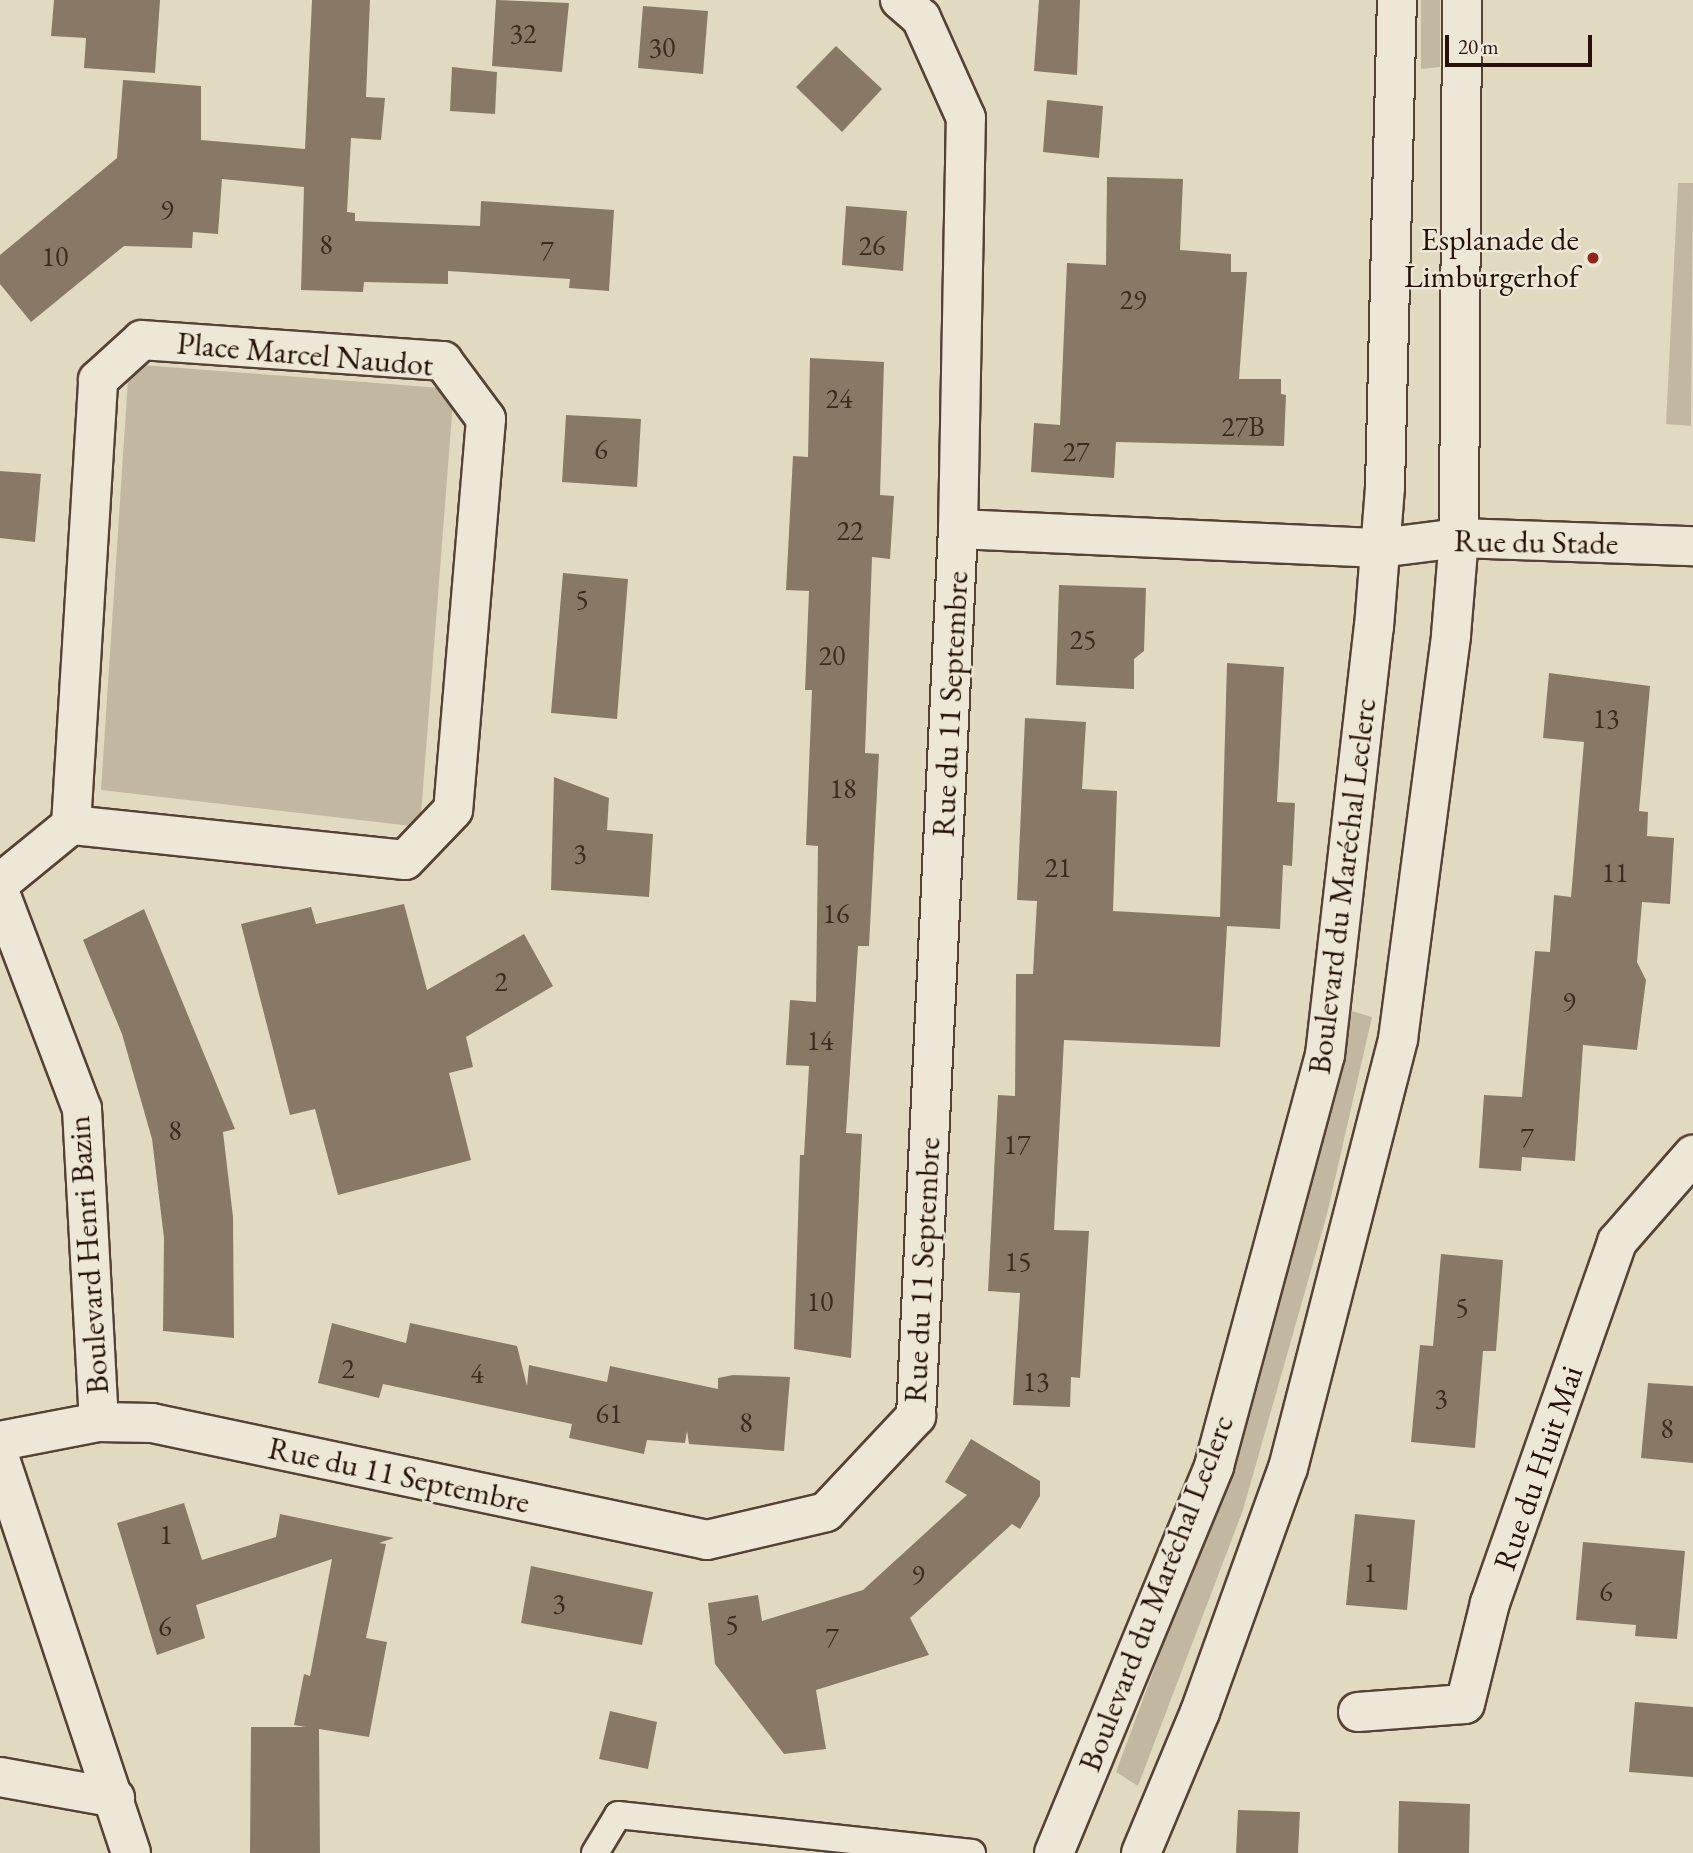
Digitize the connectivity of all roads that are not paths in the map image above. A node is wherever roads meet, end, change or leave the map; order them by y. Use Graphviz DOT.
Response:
graph roads {
  1 [pos="900,0"];
  2 [pos="1397,0"];
  3 [pos="1462,0"];
  4 [pos="958,529"];
  5 [pos="1459,538"];
  6 [pos="1693,546"];
  7 [pos="1380,548"];
  8 [pos="71,825"];
  9 [pos="0,884"];
  10 [pos="0,893"];
  11 [pos="1693,1155"];
  12 [pos="99,1422"];
  13 [pos="0,1441"];
  14 [pos="0,1459"];
  15 [pos="1358,1712"];
  16 [pos="0,1777"];
  17 [pos="115,1798"];
  18 [pos="131,1853"];
  19 [pos="595,1853"];
  20 [pos="972,1853"];
  21 [pos="1054,1853"];
  22 [pos="1141,1853"];
  1 -- 4 [label="street, Rue du 11 Septembre"];
  2 -- 7 [label="street, Boulevard du Maréchal Leclerc"];
  3 -- 5 [label="street"];
  4 -- 7 [label="street, Rue du 11 Septembre"];
  4 -- 12 [label="street, Rue du 11 Septembre"];
  5 -- 6 [label="street, Rue du Stade"];
  5 -- 7 [label="street, Rue du Stade"];
  5 -- 22 [label="street"];
  7 -- 21 [label="street, Boulevard du Maréchal Leclerc"];
  8 -- 8 [label="street, Place Marcel Naudot"];
  8 -- 9 [label="street"];
  10 -- 12 [label="street, Boulevard Henri Bazin"];
  11 -- 15 [label="street, Rue du Huit Mai"];
  12 -- 13 [label="street, Rue du 11 Septembre"];
  14 -- 17 [label="street"];
  16 -- 17 [label="street"];
  17 -- 18 [label="street"];
  19 -- 20 [label="lane"];
}
